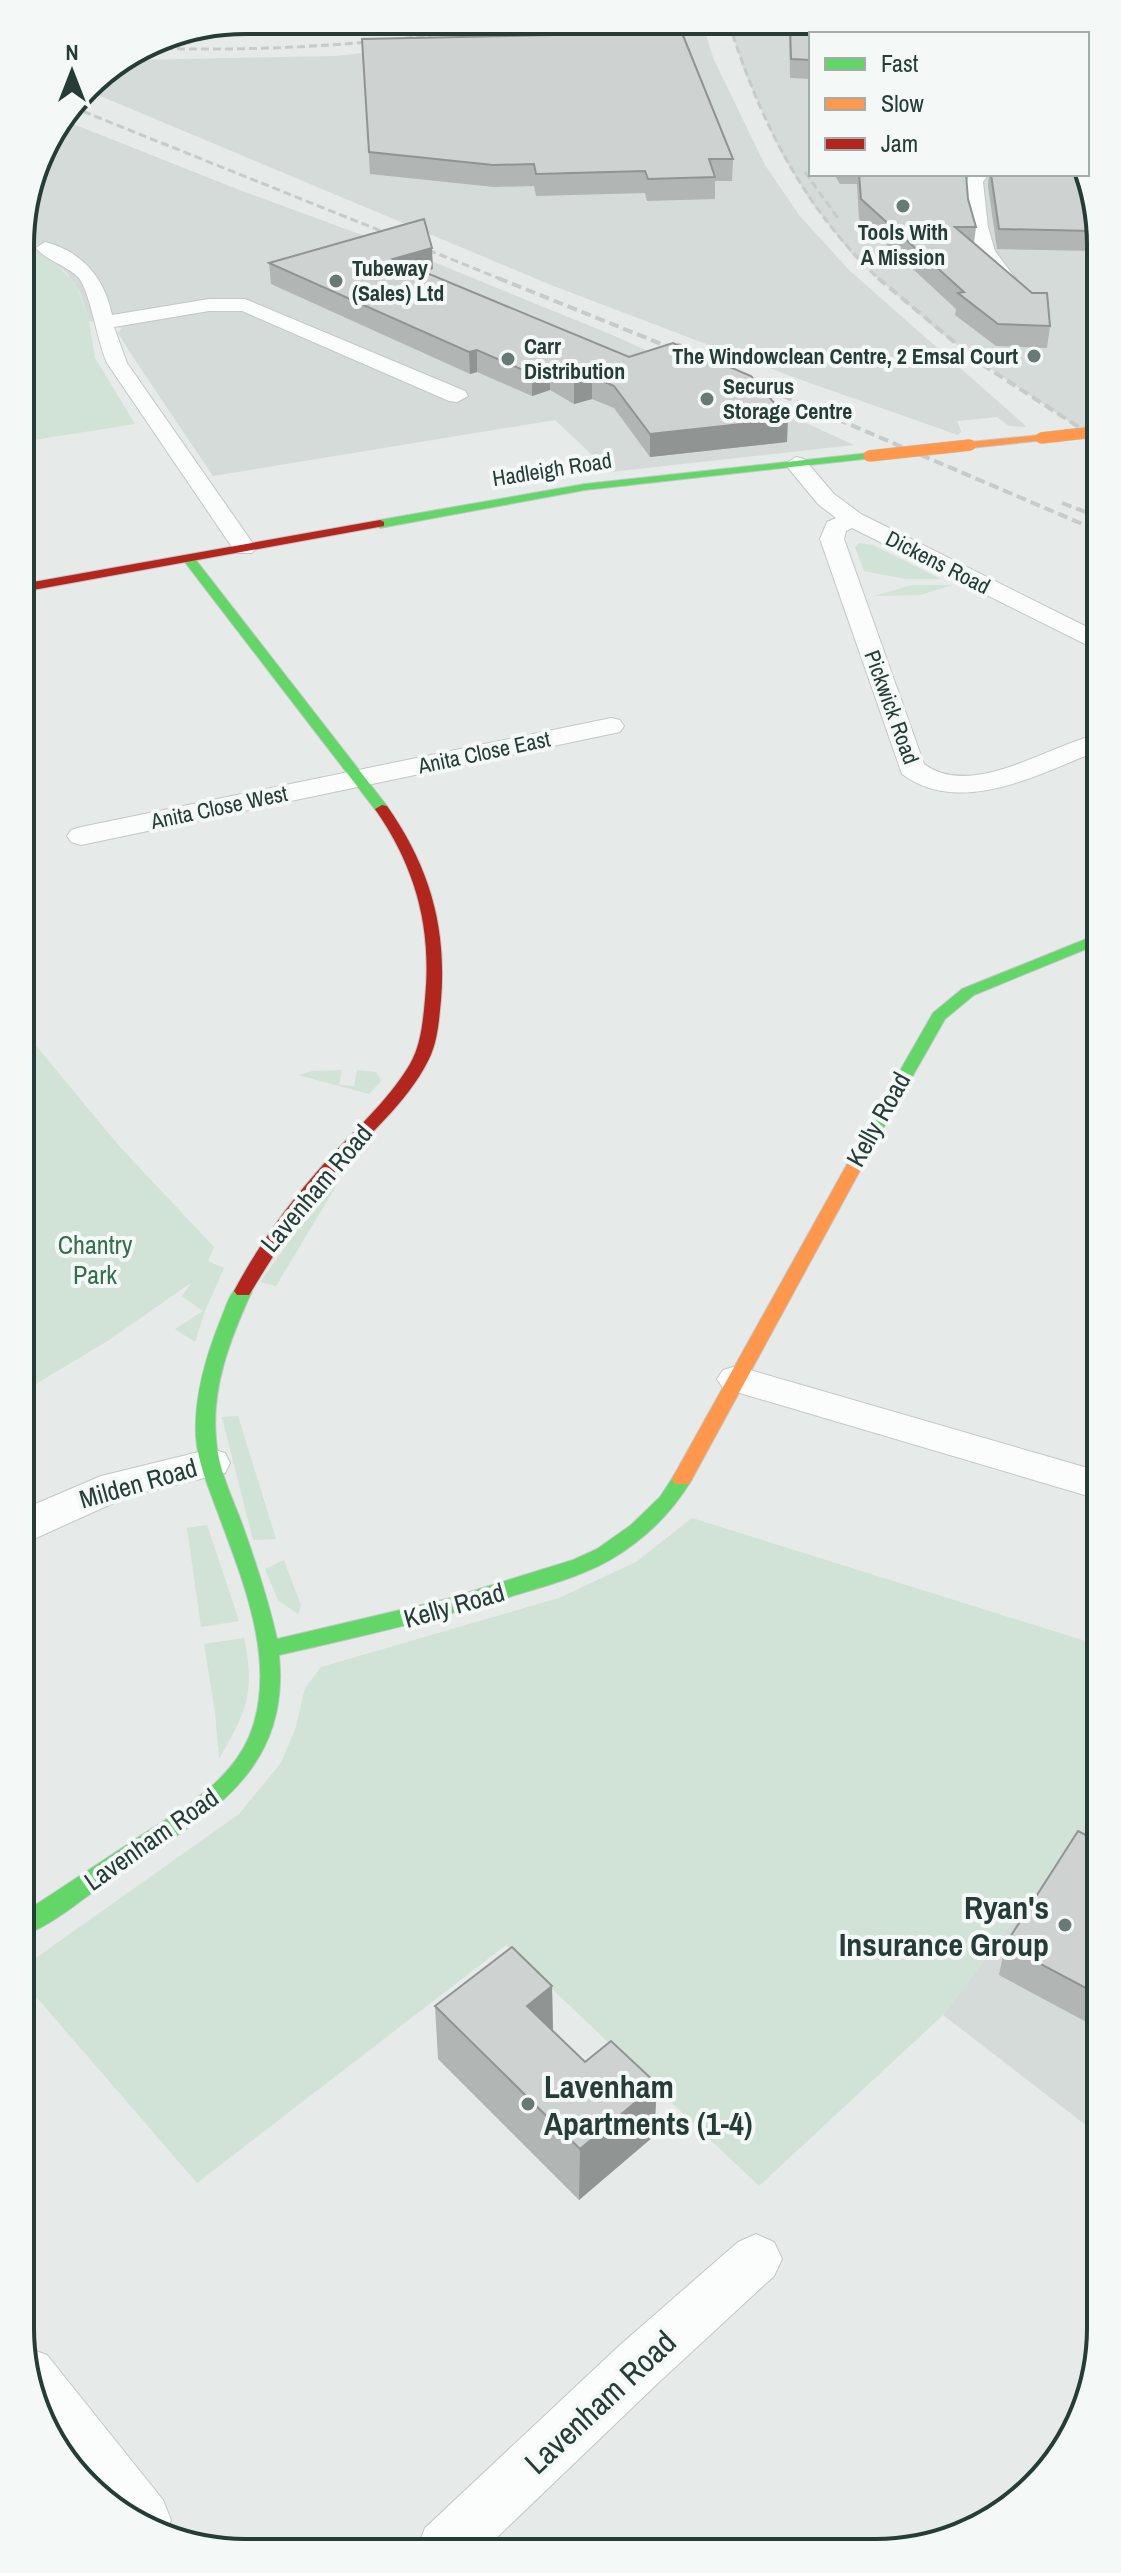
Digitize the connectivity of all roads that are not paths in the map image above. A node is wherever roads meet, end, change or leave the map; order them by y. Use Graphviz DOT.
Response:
graph roads {
  1 [pos="978,176"];
  2 [pos="989,176"];
  3 [pos="1003,179"];
  4 [pos="45,248"];
  5 [pos="1016,291"];
  6 [pos="105,322"];
  7 [pos="457,396"];
  8 [pos="1087,433"];
  9 [pos="796,464"];
  10 [pos="853,519"];
  11 [pos="244,548"];
  12 [pos="188,558"];
  13 [pos="34,586"];
  14 [pos="1087,637"];
  15 [pos="611,726"];
  16 [pos="1087,746"];
  17 [pos="356,778"];
  18 [pos="81,836"];
  19 [pos="1087,943"];
  20 [pos="736,1379"];
  21 [pos="211,1463"];
  22 [pos="1087,1482"];
  23 [pos="34,1522"];
  24 [pos="269,1649"];
  25 [pos="34,1919"];
  26 [pos="756,2259"];
  27 [pos="46,2396"];
  28 [pos="132,2506"];
  29 [pos="454,2539"];
  1 -- 5 [label="street"];
  2 -- 3 [label="street"];
  4 -- 6 [label="street"];
  6 -- 7 [label="street"];
  6 -- 11 [label="street"];
  8 -- 9 [label="street, Hadleigh Road, bridge"];
  9 -- 10 [label="street, Dickens Road"];
  9 -- 11 [label="street, Hadleigh Road"];
  10 -- 14 [label="street, Dickens Road"];
  10 -- 16 [label="street, Pickwick Road"];
  11 -- 12 [label="street, Hadleigh Road"];
  12 -- 13 [label="street, Hadleigh Road"];
  12 -- 17 [label="street, Lavenham Road"];
  15 -- 17 [label="street, Anita Close East"];
  17 -- 18 [label="street, Anita Close West"];
  17 -- 21 [label="street, Lavenham Road"];
  19 -- 20 [label="street, Kelly Road"];
  20 -- 22 [label="street"];
  20 -- 24 [label="street, Kelly Road"];
  21 -- 23 [label="street, Milden Road"];
  21 -- 24 [label="street, Lavenham Road"];
  24 -- 25 [label="street, Lavenham Road"];
  26 -- 29 [label="street, Lavenham Road"];
  27 -- 28 [label="street"];
}
